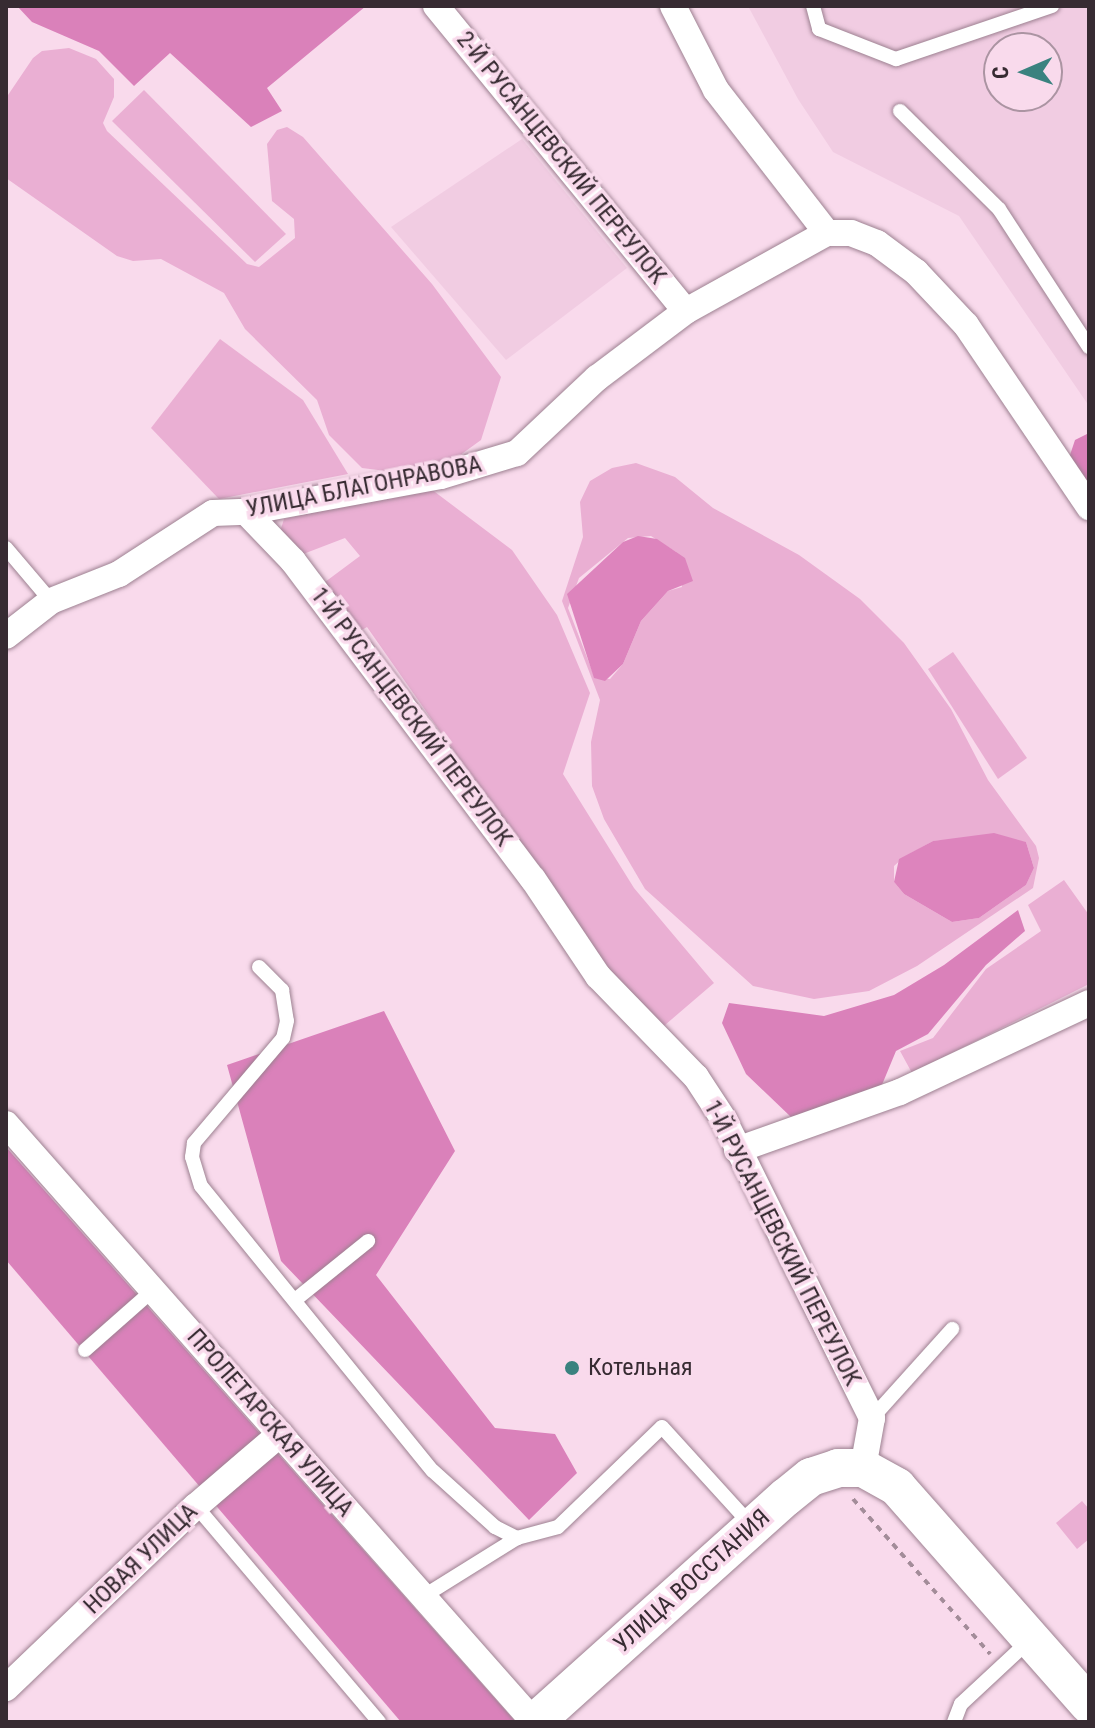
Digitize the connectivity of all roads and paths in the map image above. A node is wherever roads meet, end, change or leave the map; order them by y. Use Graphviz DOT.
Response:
graph roads {
  1 [pos="436,6"];
  2 [pos="673,6"];
  3 [pos="813,6"];
  4 [pos="1052,6"];
  5 [pos="900,111"];
  6 [pos="827,233"];
  7 [pos="686,311"];
  8 [pos="1089,347"];
  9 [pos="1089,507"];
  10 [pos="246,512"];
  11 [pos="6,548"];
  12 [pos="51,601"];
  13 [pos="6,636"];
  14 [pos="259,967"];
  15 [pos="1089,1003"];
  16 [pos="6,1124"];
  17 [pos="737,1150"];
  18 [pos="368,1241"];
  19 [pos="153,1290"];
  20 [pos="295,1300"];
  21 [pos="952,1329"];
  22 [pos="85,1350"];
  23 [pos="872,1418"];
  24 [pos="280,1434"];
  25 [pos="856,1482"];
  26 [pos="196,1506"];
  27 [pos="753,1526"];
  28 [pos="517,1538"];
  29 [pos="424,1596"];
  30 [pos="1031,1638"];
  31 [pos="1000,1665"];
  32 [pos="6,1688"];
  33 [pos="1088,1702"];
  34 [pos="379,1722"];
  35 [pos="535,1722"];
  36 [pos="954,1722"];
  1 -- 7 [label="street, 2-Й РУСАНЦЕВСКИЙ ПЕРЕУЛОК"];
  2 -- 6 [label="street"];
  3 -- 4 [label="lane"];
  5 -- 8 [label="lane"];
  6 -- 7 [label="street, УЛИЦА БЛАГОНРАВОВА"];
  6 -- 9 [label="street"];
  7 -- 10 [label="street, УЛИЦА БЛАГОНРАВОВА"];
  10 -- 12 [label="street, УЛИЦА БЛАГОНРАВОВА"];
  10 -- 17 [label="street, 1-Й РУСАНЦЕВСКИЙ ПЕРЕУЛОК"];
  11 -- 12 [label="lane"];
  12 -- 13 [label="street, УЛИЦА БЛАГОНРАВОВА"];
  14 -- 20 [label="lane"];
  15 -- 17 [label="street"];
  16 -- 19 [label="street, ПРОЛЕТАРСКАЯ УЛИЦА"];
  17 -- 23 [label="street, 1-Й РУСАНЦЕВСКИЙ ПЕРЕУЛОК"];
  18 -- 20 [label="lane"];
  19 -- 22 [label="lane"];
  19 -- 24 [label="street, ПРОЛЕТАРСКАЯ УЛИЦА"];
  20 -- 28 [label="lane"];
  21 -- 23 [label="lane"];
  23 -- 25 [label="street"];
  24 -- 26 [label="street, НОВАЯ УЛИЦА"];
  24 -- 29 [label="street, ПРОЛЕТАРСКАЯ УЛИЦА"];
  25 -- 27 [label="street, УЛИЦА ВОССТАНИЯ"];
  25 -- 30 [label="street"];
  25 -- 31 [label="path"];
  26 -- 32 [label="street, НОВАЯ УЛИЦА"];
  26 -- 34 [label="lane"];
  27 -- 28 [label="lane"];
  27 -- 35 [label="street, УЛИЦА ВОССТАНИЯ"];
  28 -- 29 [label="lane"];
  29 -- 35 [label="street, ПРОЛЕТАРСКАЯ УЛИЦА"];
  30 -- 31 [label="lane"];
  30 -- 33 [label="street"];
  31 -- 36 [label="lane"];
}
